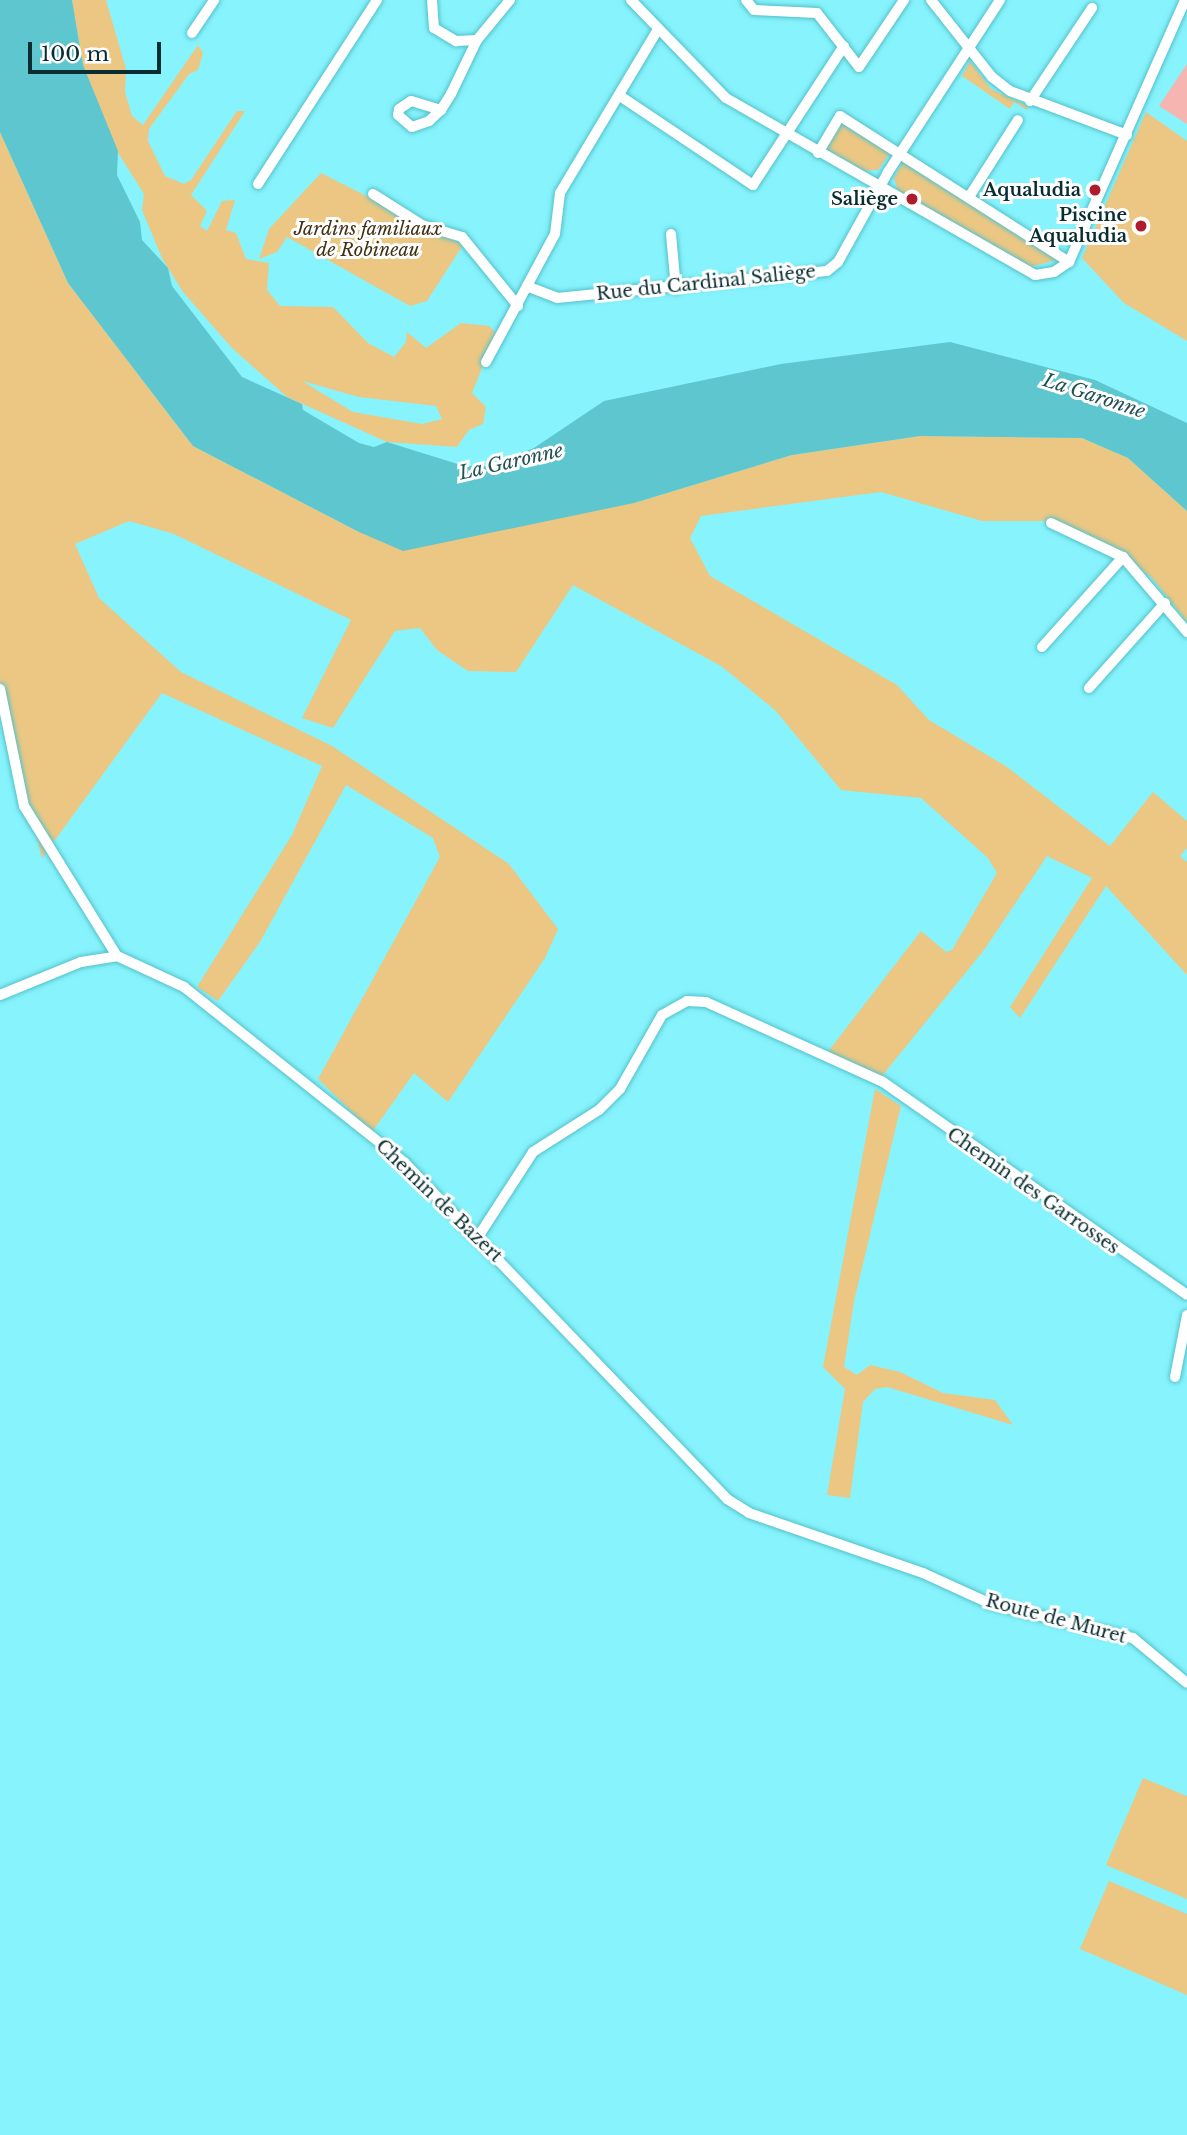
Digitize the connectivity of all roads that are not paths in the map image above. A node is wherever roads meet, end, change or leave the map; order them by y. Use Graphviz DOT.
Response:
graph roads {
  1 [pos="214,0"];
  2 [pos="377,0"];
  3 [pos="432,0"];
  4 [pos="510,0"];
  5 [pos="631,0"];
  6 [pos="746,0"];
  7 [pos="904,0"];
  8 [pos="931,0"];
  9 [pos="1000,0"];
  10 [pos="1185,0"];
  11 [pos="1092,8"];
  12 [pos="658,29"];
  13 [pos="192,33"];
  14 [pos="477,40"];
  15 [pos="971,45"];
  16 [pos="844,46"];
  17 [pos="620,96"];
  18 [pos="1030,101"];
  19 [pos="441,110"];
  20 [pos="1018,120"];
  21 [pos="786,135"];
  22 [pos="1127,135"];
  23 [pos="818,153"];
  24 [pos="899,154"];
  25 [pos="258,184"];
  26 [pos="880,187"];
  27 [pos="373,194"];
  28 [pos="969,197"];
  29 [pos="671,234"];
  30 [pos="1069,262"];
  31 [pos="529,287"];
  32 [pos="676,289"];
  33 [pos="518,306"];
  34 [pos="486,362"];
  35 [pos="1051,523"];
  36 [pos="1123,557"];
  37 [pos="1165,603"];
  38 [pos="1187,632"];
  39 [pos="1042,647"];
  40 [pos="1089,688"];
  41 [pos="0,689"];
  42 [pos="117,956"];
  43 [pos="0,995"];
  44 [pos="478,1237"];
  45 [pos="1187,1295"];
  46 [pos="1187,1315"];
  47 [pos="1175,1377"];
  48 [pos="835,1546"];
  49 [pos="1187,1683"];
  1 -- 13 [label="street"];
  2 -- 25 [label="street"];
  3 -- 14 [label="street"];
  4 -- 14 [label="street"];
  5 -- 12 [label="street"];
  6 -- 16 [label="street"];
  7 -- 16 [label="street"];
  8 -- 15 [label="street"];
  9 -- 15 [label="street"];
  10 -- 22 [label="street"];
  11 -- 18 [label="street"];
  12 -- 17 [label="street"];
  12 -- 21 [label="street"];
  14 -- 19 [label="street"];
  15 -- 18 [label="street"];
  15 -- 24 [label="street"];
  16 -- 21 [label="street"];
  17 -- 21 [label="street"];
  17 -- 31 [label="street"];
  18 -- 22 [label="street"];
  20 -- 28 [label="street"];
  21 -- 23 [label="street"];
  22 -- 30 [label="street"];
  23 -- 24 [label="street"];
  23 -- 26 [label="street"];
  24 -- 26 [label="street"];
  24 -- 28 [label="street"];
  26 -- 30 [label="street"];
  26 -- 32 [label="street, Rue du Cardinal Saliège"];
  27 -- 33 [label="street"];
  28 -- 30 [label="street"];
  29 -- 32 [label="street"];
  31 -- 32 [label="street, Rue du Cardinal Saliège"];
  31 -- 33 [label="street"];
  33 -- 34 [label="street"];
  35 -- 36 [label="street"];
  36 -- 37 [label="street"];
  36 -- 39 [label="street"];
  37 -- 38 [label="street"];
  37 -- 40 [label="street"];
  41 -- 42 [label="street"];
  42 -- 43 [label="street"];
  42 -- 44 [label="street, Chemin de Bazert"];
  44 -- 45 [label="street, Chemin des Garrosses"];
  44 -- 48 [label="street, Chemin de Bazert"];
  46 -- 47 [label="street"];
  48 -- 49 [label="street, Route de Muret"];
}
